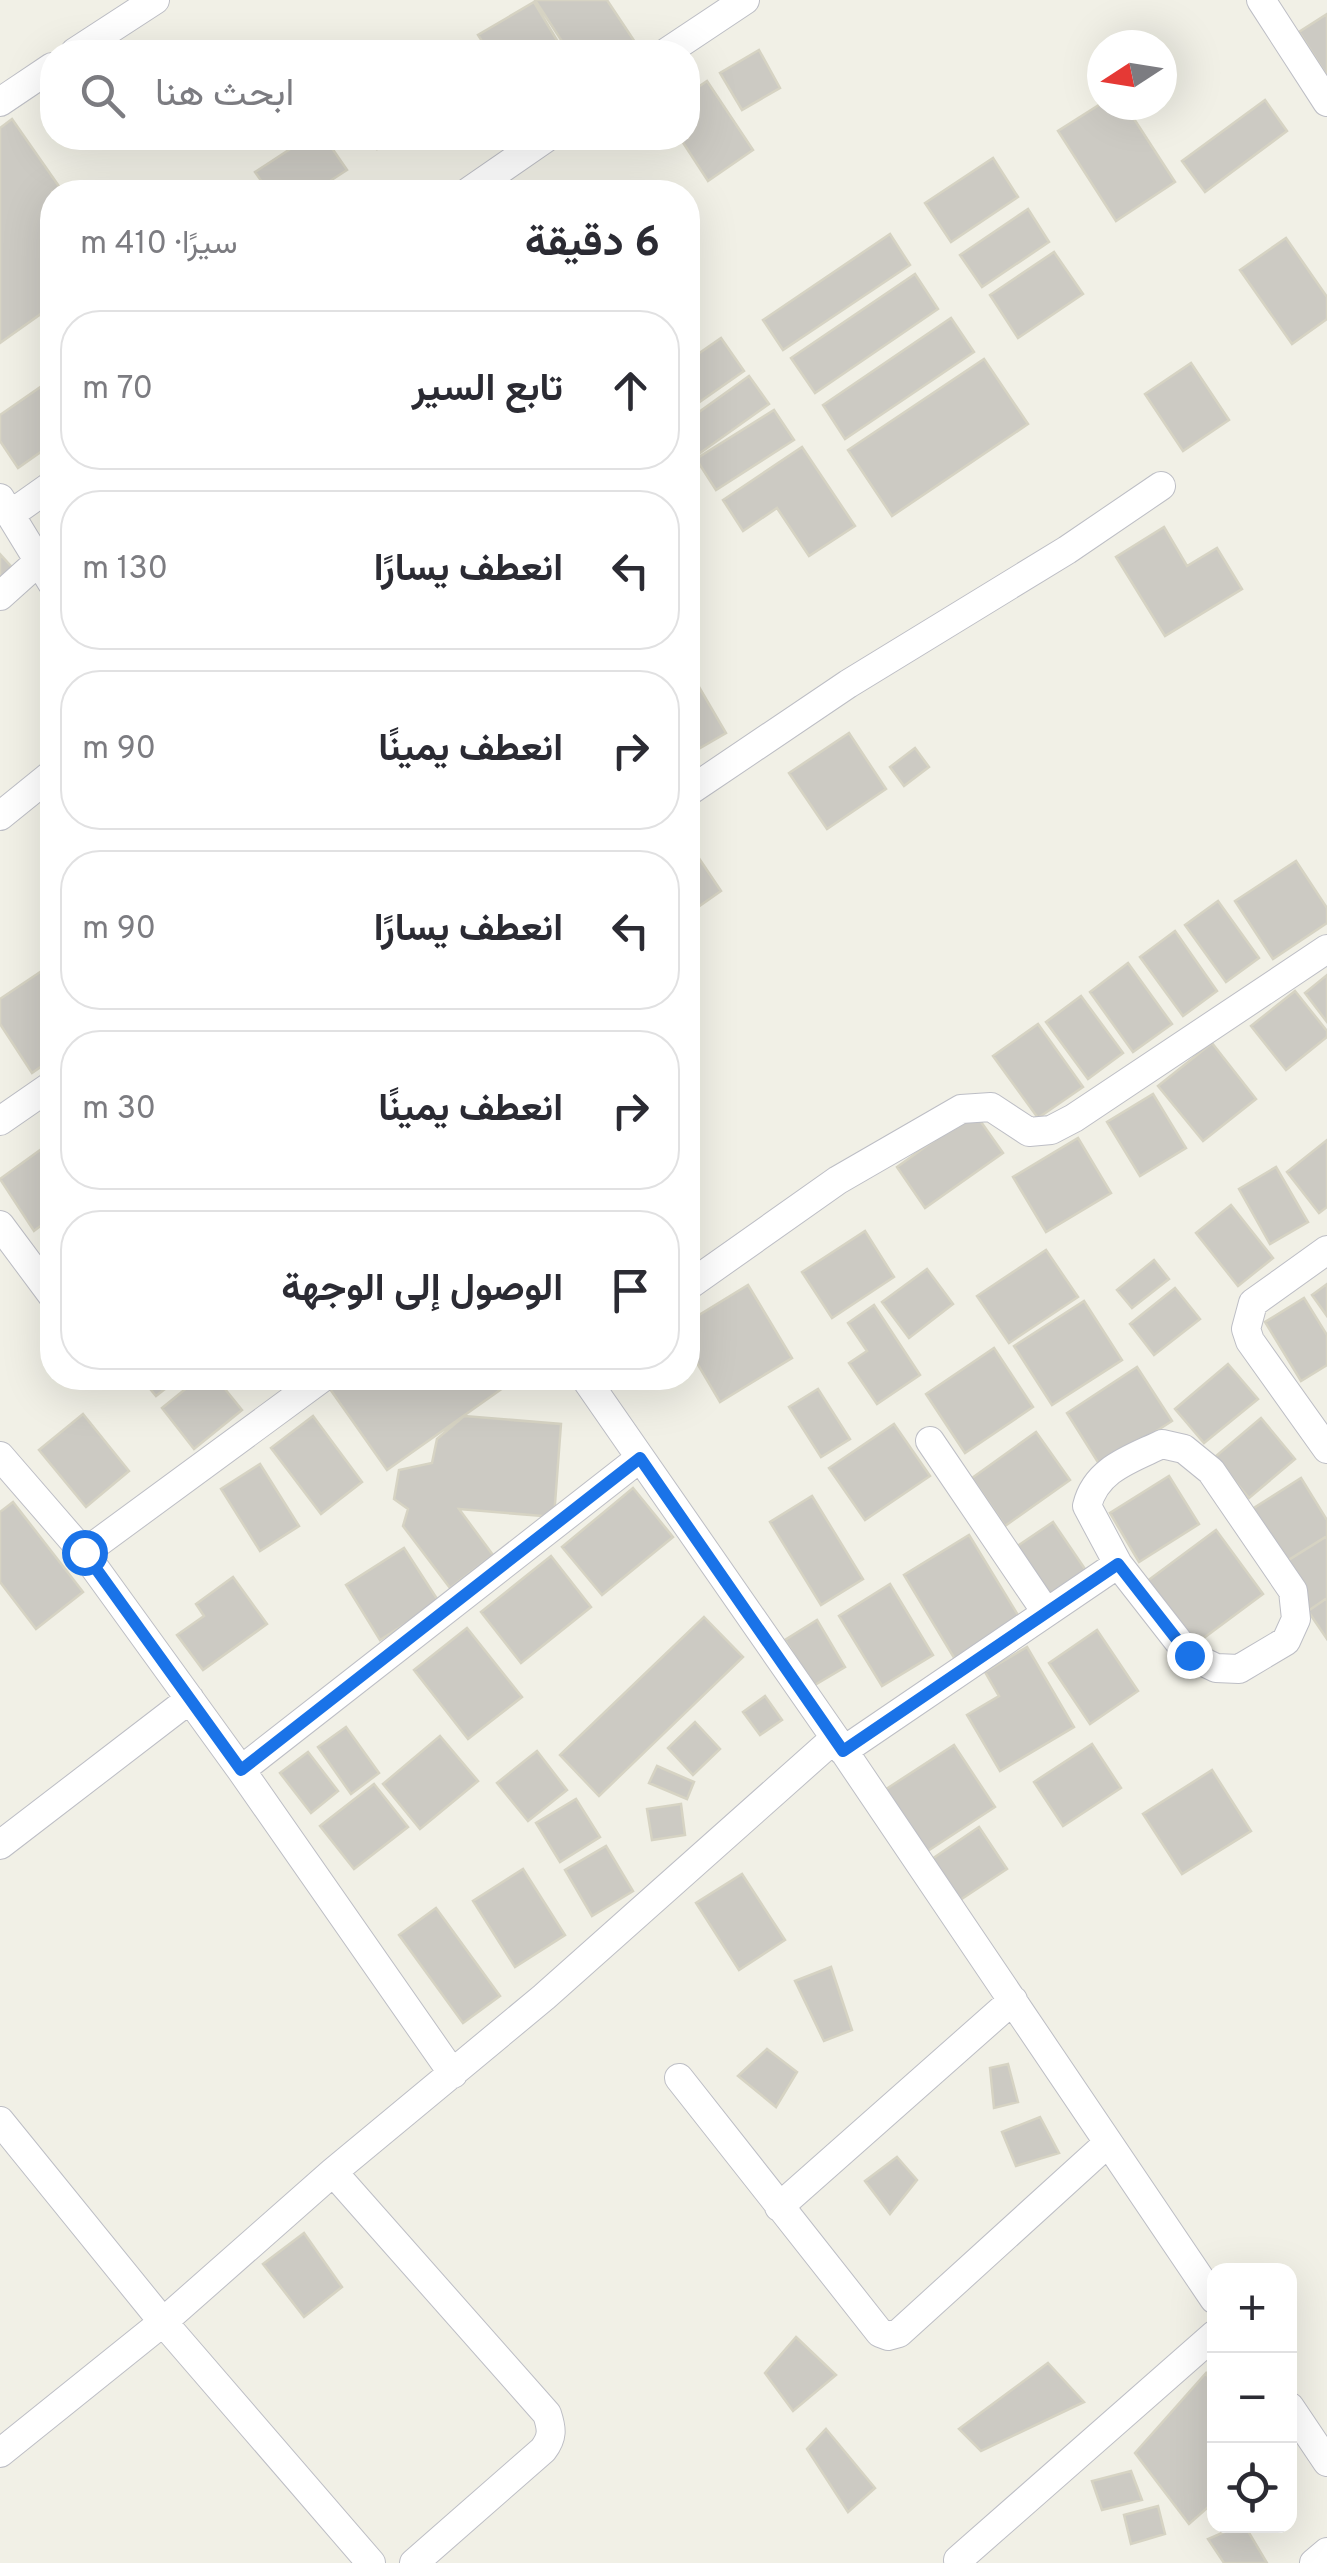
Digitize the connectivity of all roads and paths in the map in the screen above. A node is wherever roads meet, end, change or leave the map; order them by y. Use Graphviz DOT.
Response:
graph roads {
  1 [pos="155,0"];
  2 [pos="745,0"];
  3 [pos="1261,0"];
  4 [pos="93,40"];
  5 [pos="685,40"];
  6 [pos="40,75"];
  7 [pos="0,102"];
  8 [pos="1327,102"];
  9 [pos="529,150"];
  10 [pos="485,180"];
  11 [pos="1161,486"];
  12 [pos="40,490"];
  13 [pos="5,506"];
  14 [pos="40,562"];
  15 [pos="40,575"];
  16 [pos="0,596"];
  17 [pos="40,784"];
  18 [pos="700,784"];
  19 [pos="0,816"];
  20 [pos="1327,949"];
  21 [pos="40,1094"];
  22 [pos="0,1122"];
  23 [pos="0,1226"];
  24 [pos="1327,1250"];
  25 [pos="700,1278"];
  26 [pos="40,1279"];
  27 [pos="306,1390"];
  28 [pos="593,1390"];
  29 [pos="930,1441"];
  30 [pos="1327,1449"];
  31 [pos="0,1456"];
  32 [pos="640,1458"];
  33 [pos="84,1552"];
  34 [pos="1118,1564"];
  35 [pos="1046,1612"];
  36 [pos="190,1699"];
  37 [pos="839,1745"];
  38 [pos="241,1770"];
  39 [pos="0,1845"];
  40 [pos="1013,2000"];
  41 [pos="453,2074"];
  42 [pos="679,2078"];
  43 [pos="0,2121"];
  44 [pos="1108,2143"];
  45 [pos="333,2172"];
  46 [pos="778,2207"];
  47 [pos="1207,2289"];
  48 [pos="163,2322"];
  49 [pos="1207,2341"];
  50 [pos="1297,2417"];
  51 [pos="0,2452"];
  52 [pos="1327,2462"];
  53 [pos="1327,2552"];
  54 [pos="958,2560"];
  55 [pos="371,2563"];
  56 [pos="414,2563"];
  57 [pos="1314,2563"];
  1 -- 4 [label="street"];
  2 -- 5 [label="street"];
  3 -- 8 [label="street"];
  6 -- 7 [label="street"];
  9 -- 10 [label="street"];
  11 -- 18 [label="street"];
  12 -- 13 [label="street"];
  13 -- 14 [label="street"];
  15 -- 16 [label="street"];
  17 -- 19 [label="street"];
  20 -- 25 [label="street"];
  21 -- 22 [label="street"];
  23 -- 26 [label="street"];
  24 -- 30 [label="street"];
  27 -- 33 [label="street"];
  28 -- 32 [label="street"];
  29 -- 35 [label="street"];
  31 -- 33 [label="street"];
  32 -- 37 [label="street"];
  32 -- 38 [label="street"];
  33 -- 36 [label="street"];
  34 -- 34 [label="street"];
  34 -- 35 [label="street"];
  35 -- 37 [label="street"];
  36 -- 38 [label="street"];
  36 -- 39 [label="street"];
  37 -- 40 [label="street"];
  37 -- 41 [label="street"];
  38 -- 41 [label="street"];
  40 -- 44 [label="street"];
  40 -- 46 [label="street"];
  41 -- 45 [label="street"];
  42 -- 46 [label="street"];
  43 -- 48 [label="street"];
  44 -- 46 [label="street"];
  44 -- 47 [label="street"];
  45 -- 48 [label="street"];
  45 -- 56 [label="street"];
  48 -- 51 [label="street"];
  48 -- 55 [label="street"];
  49 -- 54 [label="street"];
  50 -- 52 [label="street"];
  53 -- 57 [label="street"];
}
